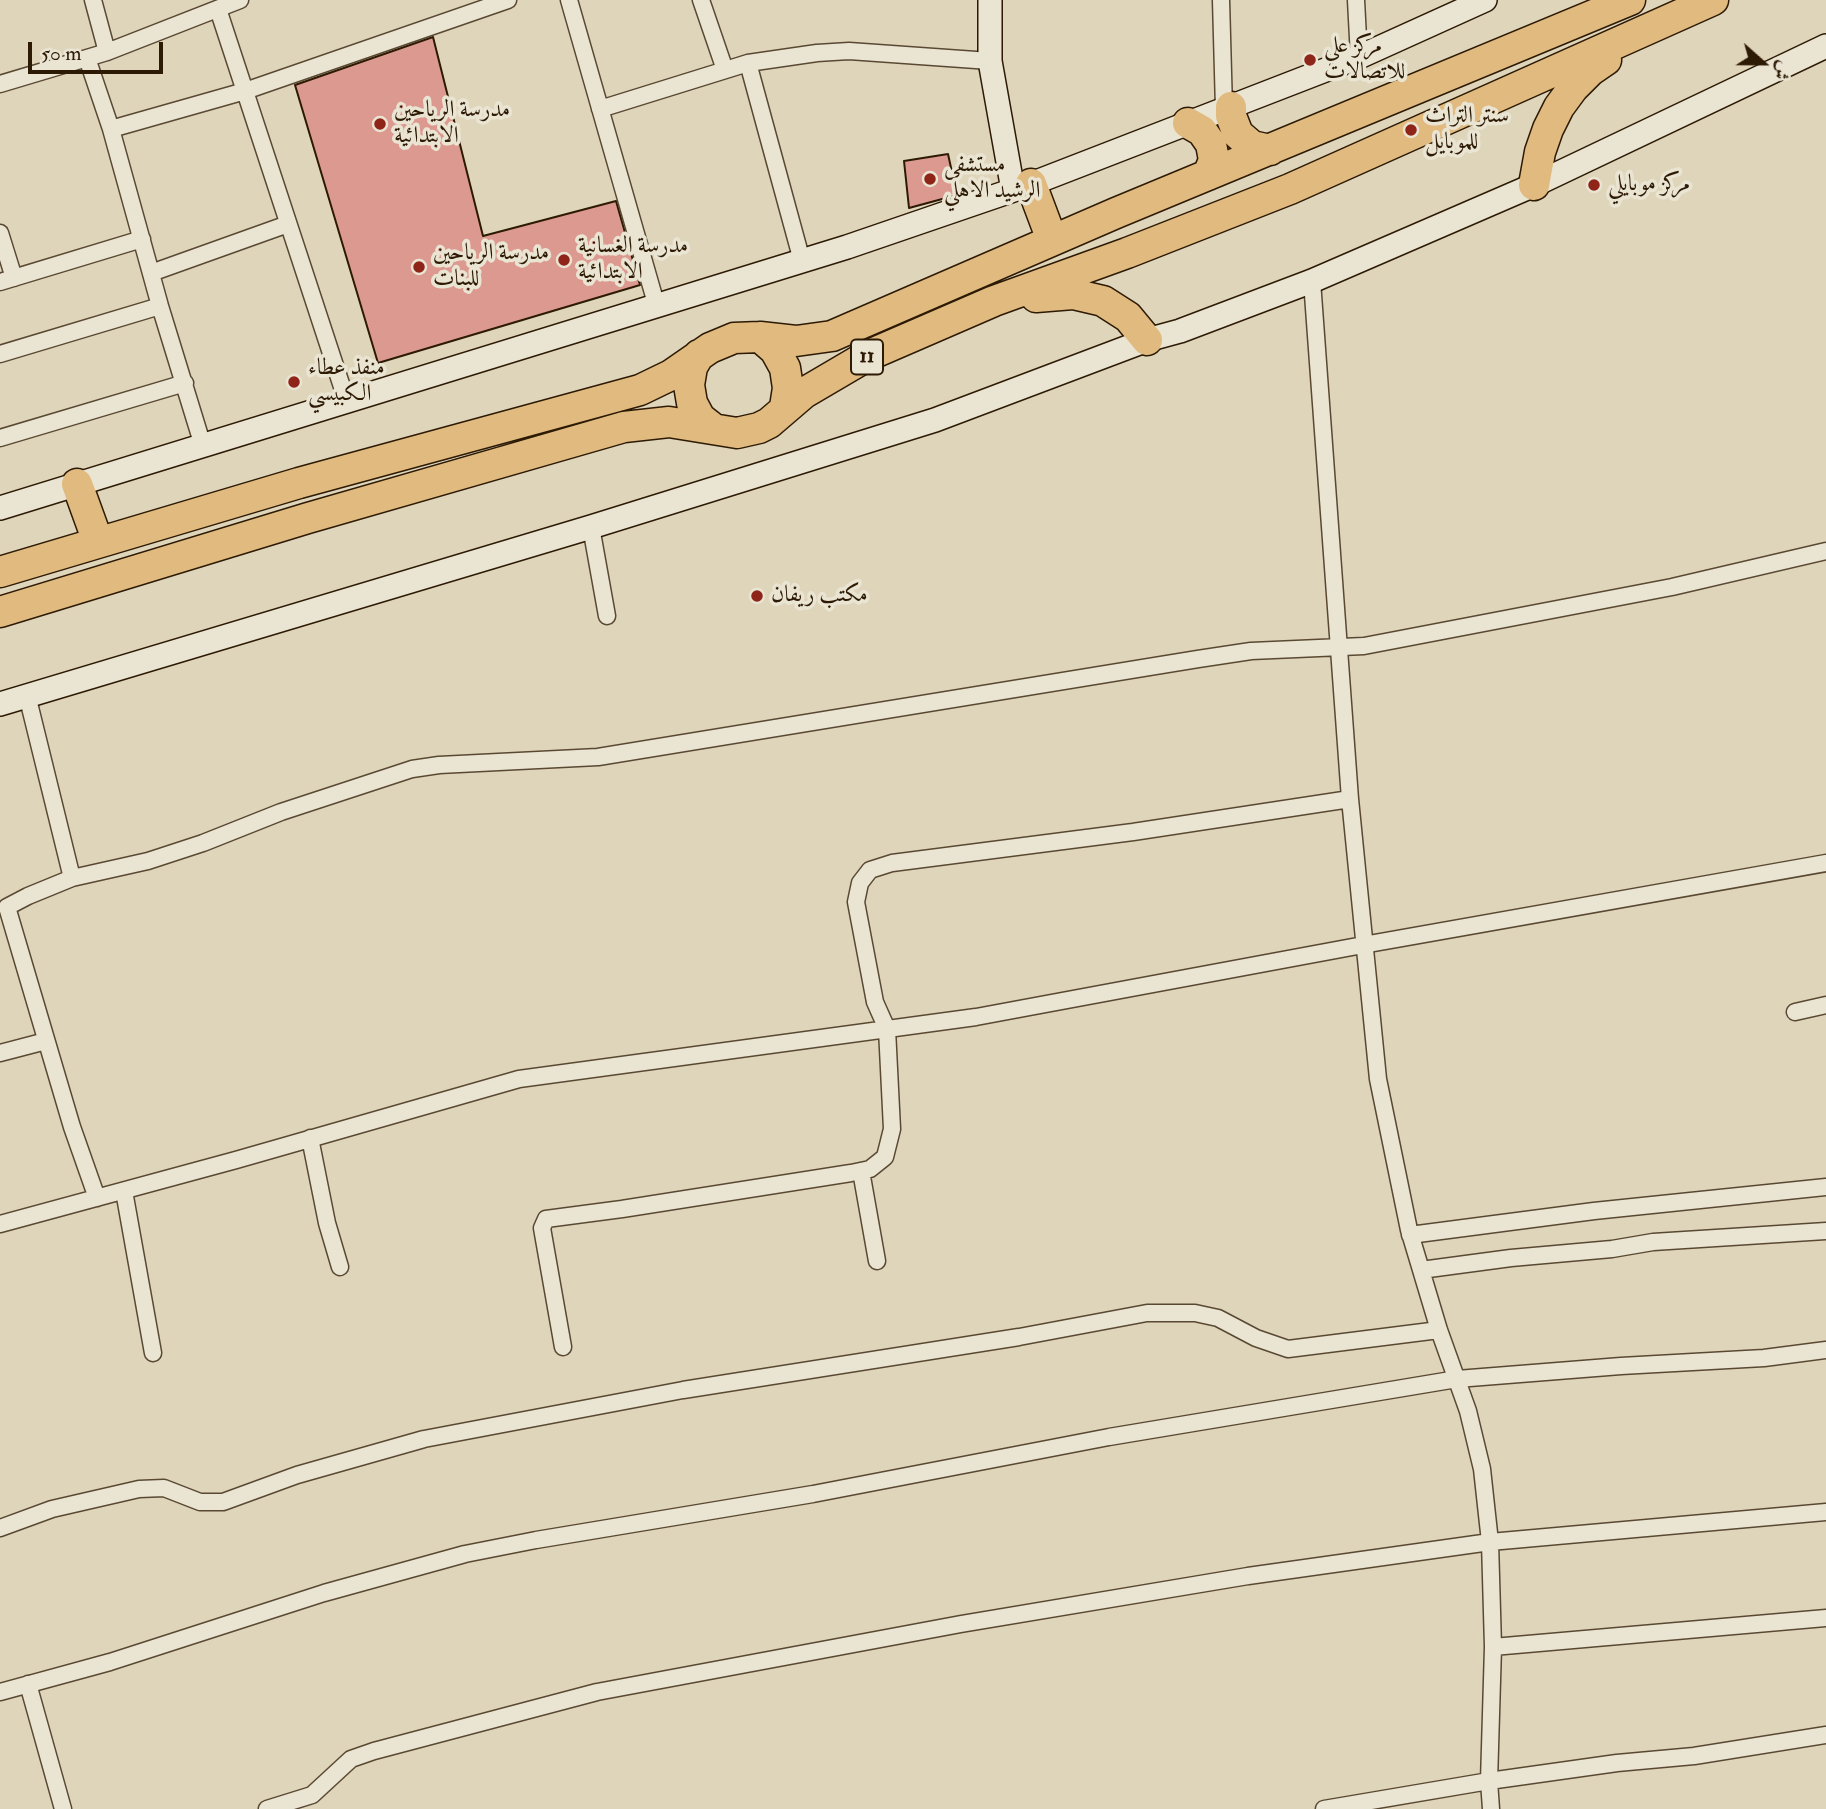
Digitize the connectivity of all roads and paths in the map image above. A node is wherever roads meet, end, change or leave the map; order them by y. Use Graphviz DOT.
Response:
graph roads {
  1 [pos="93,0"];
  2 [pos="240,0"];
  3 [pos="508,0"];
  4 [pos="569,0"];
  5 [pos="701,0"];
  6 [pos="990,0"];
  7 [pos="1221,0"];
  8 [pos="1356,0"];
  9 [pos="1485,0"];
  10 [pos="1630,0"];
  11 [pos="1713,0"];
  12 [pos="218,9"];
  13 [pos="1660,25"];
  14 [pos="1826,46"];
  15 [pos="107,52"];
  16 [pos="1359,57"];
  17 [pos="87,58"];
  18 [pos="990,61"];
  19 [pos="748,63"];
  20 [pos="725,70"];
  21 [pos="0,84"];
  22 [pos="245,91"];
  23 [pos="600,108"];
  24 [pos="1228,108"];
  25 [pos="1188,123"];
  26 [pos="111,129"];
  27 [pos="1270,150"];
  28 [pos="1209,175"];
  29 [pos="1534,185"];
  30 [pos="1022,187"];
  31 [pos="288,224"];
  32 [pos="0,233"];
  33 [pos="142,239"];
  34 [pos="1052,240"];
  35 [pos="802,261"];
  36 [pos="151,272"];
  37 [pos="7,280"];
  38 [pos="1312,281"];
  39 [pos="993,302"];
  40 [pos="160,306"];
  41 [pos="657,307"];
  42 [pos="760,337"];
  43 [pos="1147,340"];
  44 [pos="0,354"];
  45 [pos="699,355"];
  46 [pos="184,383"];
  47 [pos="347,402"];
  48 [pos="785,407"];
  49 [pos="714,429"];
  50 [pos="0,438"];
  51 [pos="203,446"];
  52 [pos="77,484"];
  53 [pos="0,508"];
  54 [pos="591,527"];
  55 [pos="98,542"];
  56 [pos="1826,551"];
  57 [pos="0,572"];
  58 [pos="0,612"];
  59 [pos="607,616"];
  60 [pos="1340,649"];
  61 [pos="27,695"];
  62 [pos="0,704"];
  63 [pos="1350,799"];
  64 [pos="1826,863"];
  65 [pos="72,878"];
  66 [pos="3,908"];
  67 [pos="1363,945"];
  68 [pos="1826,1005"];
  69 [pos="1795,1012"];
  70 [pos="887,1029"];
  71 [pos="46,1041"];
  72 [pos="0,1053"];
  73 [pos="310,1138"];
  74 [pos="861,1171"];
  75 [pos="1826,1187"];
  76 [pos="124,1191"];
  77 [pos="97,1198"];
  78 [pos="0,1224"];
  79 [pos="1826,1231"];
  80 [pos="1410,1235"];
  81 [pos="877,1261"];
  82 [pos="340,1267"];
  83 [pos="1421,1270"];
  84 [pos="1438,1330"];
  85 [pos="563,1347"];
  86 [pos="1826,1350"];
  87 [pos="153,1353"];
  88 [pos="1457,1379"];
  89 [pos="1826,1512"];
  90 [pos="0,1528"];
  91 [pos="1490,1542"];
  92 [pos="1826,1618"];
  93 [pos="1493,1647"];
  94 [pos="28,1684"];
  95 [pos="0,1692"];
  96 [pos="1826,1735"];
  97 [pos="1489,1781"];
  98 [pos="63,1809"];
  99 [pos="267,1809"];
  100 [pos="1324,1809"];
  101 [pos="1491,1809"];
  1 -- 15 [label="street"];
  2 -- 12 [label="street"];
  3 -- 22 [label="street"];
  4 -- 23 [label="street"];
  5 -- 20 [label="street"];
  6 -- 18 [label="main road"];
  7 -- 24 [label="street"];
  8 -- 16 [label="street"];
  9 -- 16 [label="main road"];
  10 -- 27 [label="highway, 11"];
  11 -- 13 [label="highway, 11"];
  12 -- 15 [label="street"];
  12 -- 22 [label="street"];
  13 -- 29 [label="highway"];
  13 -- 39 [label="highway, 11"];
  14 -- 29 [label="main road"];
  15 -- 17 [label="street"];
  16 -- 24 [label="main road"];
  17 -- 21 [label="street"];
  17 -- 26 [label="street"];
  18 -- 19 [label="street"];
  18 -- 30 [label="main road"];
  19 -- 20 [label="street"];
  19 -- 35 [label="street"];
  20 -- 23 [label="street"];
  22 -- 26 [label="street"];
  22 -- 31 [label="street"];
  23 -- 41 [label="street"];
  24 -- 25 [label="main road"];
  24 -- 27 [label="highway"];
  25 -- 28 [label="highway"];
  25 -- 30 [label="main road"];
  26 -- 33 [label="street"];
  27 -- 28 [label="highway, 11"];
  28 -- 34 [label="highway, 11"];
  29 -- 38 [label="main road"];
  30 -- 34 [label="highway"];
  30 -- 35 [label="main road"];
  31 -- 36 [label="street"];
  31 -- 47 [label="street"];
  32 -- 37 [label="street"];
  33 -- 36 [label="street"];
  33 -- 37 [label="street"];
  34 -- 42 [label="highway, 11"];
  35 -- 41 [label="main road"];
  36 -- 40 [label="street"];
  38 -- 43 [label="main road"];
  38 -- 60 [label="street"];
  39 -- 43 [label="highway"];
  39 -- 48 [label="highway, 11"];
  40 -- 44 [label="street"];
  40 -- 46 [label="street"];
  41 -- 47 [label="main road"];
  42 -- 45 [label="highway, 11"];
  42 -- 48 [label="highway"];
  43 -- 54 [label="main road"];
  45 -- 49 [label="highway"];
  45 -- 55 [label="highway, 11"];
  46 -- 50 [label="street"];
  46 -- 51 [label="street"];
  47 -- 51 [label="main road"];
  48 -- 49 [label="highway, 11"];
  49 -- 58 [label="highway, 11"];
  51 -- 52 [label="main road"];
  52 -- 53 [label="main road"];
  52 -- 55 [label="highway"];
  54 -- 59 [label="street"];
  54 -- 61 [label="main road"];
  55 -- 57 [label="highway, 11"];
  56 -- 60 [label="street"];
  60 -- 63 [label="street"];
  60 -- 65 [label="street"];
  61 -- 62 [label="main road"];
  61 -- 65 [label="street"];
  63 -- 67 [label="street"];
  63 -- 70 [label="street"];
  64 -- 67 [label="street"];
  65 -- 66 [label="street"];
  66 -- 71 [label="street"];
  67 -- 70 [label="street"];
  67 -- 80 [label="street"];
  68 -- 69 [label="street"];
  70 -- 73 [label="street"];
  70 -- 74 [label="street"];
  71 -- 72 [label="street"];
  71 -- 77 [label="street"];
  73 -- 76 [label="street"];
  73 -- 82 [label="street"];
  74 -- 81 [label="street"];
  74 -- 85 [label="street"];
  75 -- 80 [label="street"];
  76 -- 77 [label="street"];
  76 -- 87 [label="street"];
  77 -- 78 [label="street"];
  79 -- 83 [label="street"];
  80 -- 83 [label="street"];
  83 -- 84 [label="street"];
  84 -- 88 [label="street"];
  84 -- 90 [label="street"];
  86 -- 88 [label="street"];
  88 -- 91 [label="street"];
  88 -- 94 [label="street"];
  89 -- 91 [label="street"];
  91 -- 93 [label="street"];
  91 -- 99 [label="street"];
  92 -- 93 [label="street"];
  93 -- 97 [label="street"];
  94 -- 95 [label="street"];
  94 -- 98 [label="street"];
  96 -- 97 [label="street"];
  97 -- 100 [label="street"];
  97 -- 101 [label="street"];
}
